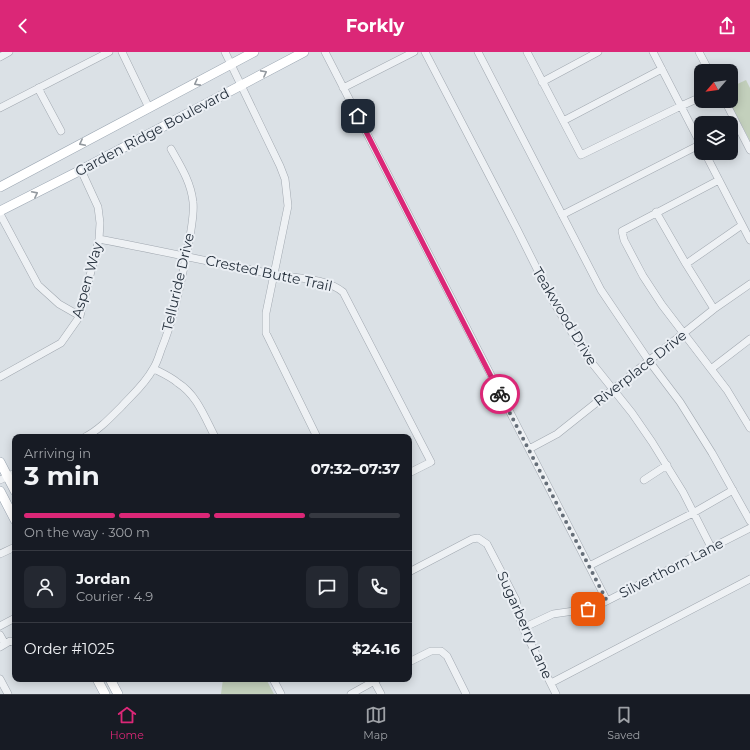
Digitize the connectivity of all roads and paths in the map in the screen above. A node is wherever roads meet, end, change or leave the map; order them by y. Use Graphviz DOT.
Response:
graph roads {
  1 [pos="9,52"];
  2 [pos="109,52"];
  3 [pos="122,52"];
  4 [pos="225,52"];
  5 [pos="254,52"];
  6 [pos="304,52"];
  7 [pos="325,52"];
  8 [pos="414,52"];
  9 [pos="425,52"];
  10 [pos="478,52"];
  11 [pos="527,52"];
  12 [pos="598,52"];
  13 [pos="653,52"];
  14 [pos="699,52"];
  15 [pos="0,56"];
  16 [pos="231,64"];
  17 [pos="705,64"];
  18 [pos="662,69"];
  19 [pos="542,82"];
  20 [pos="242,85"];
  21 [pos="38,88"];
  22 [pos="343,88"];
  23 [pos="694,100"];
  24 [pos="681,106"];
  25 [pos="0,108"];
  26 [pos="149,108"];
  27 [pos="729,108"];
  28 [pos="563,121"];
  29 [pos="61,131"];
  30 [pos="694,131"];
  31 [pos="171,149"];
  32 [pos="694,149"];
  33 [pos="750,150"];
  34 [pos="709,160"];
  35 [pos="81,170"];
  36 [pos="719,180"];
  37 [pos="0,187"];
  38 [pos="0,212"];
  39 [pos="656,212"];
  40 [pos="562,215"];
  41 [pos="742,225"];
  42 [pos="99,239"];
  43 [pos="750,240"];
  44 [pos="186,256"];
  45 [pos="686,264"];
  46 [pos="274,274"];
  47 [pos="750,284"];
  48 [pos="714,309"];
  49 [pos="80,316"];
  50 [pos="684,334"];
  51 [pos="749,341"];
  52 [pos="649,362"];
  53 [pos="154,369"];
  54 [pos="711,369"];
  55 [pos="0,377"];
  56 [pos="613,389"];
  57 [pos="750,428"];
  58 [pos="97,434"];
  59 [pos="213,434"];
  60 [pos="316,434"];
  61 [pos="529,449"];
  62 [pos="0,462"];
  63 [pos="667,465"];
  64 [pos="412,472"];
  65 [pos="8,477"];
  66 [pos="644,480"];
  67 [pos="733,490"];
  68 [pos="0,491"];
  69 [pos="693,513"];
  70 [pos="12,514"];
  71 [pos="750,521"];
  72 [pos="750,528"];
  73 [pos="711,547"];
  74 [pos="12,548"];
  75 [pos="0,554"];
  76 [pos="589,566"];
  77 [pos="412,570"];
  78 [pos="750,579"];
  79 [pos="607,601"];
  80 [pos="12,620"];
  81 [pos="0,626"];
  82 [pos="523,628"];
  83 [pos="0,635"];
  84 [pos="12,642"];
  85 [pos="2,645"];
  86 [pos="412,660"];
  87 [pos="0,679"];
  88 [pos="99,682"];
  89 [pos="112,682"];
  90 [pos="275,682"];
  91 [pos="372,682"];
  92 [pos="377,682"];
  93 [pos="551,683"];
  94 [pos="8,694"];
  95 [pos="105,694"];
  96 [pos="118,694"];
  97 [pos="281,694"];
  98 [pos="351,694"];
  99 [pos="381,694"];
  100 [pos="466,694"];
  101 [pos="556,694"];
  1 -- 15 [label="street"];
  2 -- 21 [label="street"];
  3 -- 26 [label="street"];
  4 -- 16 [label="street"];
  5 -- 16 [label="main road, Garden Ridge Boulevard"];
  20 -- 6 [label="main road, Garden Ridge Boulevard, one-way"];
  7 -- 22 [label="street"];
  8 -- 22 [label="street"];
  9 -- 56 [label="street, Teakwood Drive"];
  10 -- 40 [label="street"];
  11 -- 19 [label="street"];
  12 -- 19 [label="street"];
  13 -- 18 [label="street"];
  14 -- 17 [label="street"];
  16 -- 20 [label="street"];
  16 -- 26 [label="main road, Garden Ridge Boulevard, one-way"];
  18 -- 24 [label="street"];
  18 -- 28 [label="street"];
  19 -- 28 [label="street"];
  20 -- 35 [label="main road, Garden Ridge Boulevard"];
  20 -- 46 [label="street"];
  21 -- 25 [label="street"];
  21 -- 29 [label="street"];
  22 -- 61 [label="street"];
  23 -- 24 [label="street"];
  24 -- 28 [label="street"];
  24 -- 30 [label="street"];
  26 -- 37 [label="main road, Garden Ridge Boulevard, one-way"];
  27 -- 33 [label="street"];
  31 -- 44 [label="street, Telluride Drive"];
  32 -- 40 [label="street"];
  34 -- 36 [label="street"];
  38 -- 35 [label="main road, Garden Ridge Boulevard, one-way"];
  35 -- 42 [label="street, Aspen Way"];
  36 -- 39 [label="street"];
  36 -- 41 [label="street"];
  38 -- 49 [label="street"];
  39 -- 45 [label="street"];
  39 -- 50 [label="street"];
  40 -- 52 [label="street"];
  41 -- 43 [label="street"];
  41 -- 45 [label="street"];
  42 -- 44 [label="street, Crested Butte Trail"];
  42 -- 49 [label="street, Aspen Way"];
  44 -- 46 [label="street, Crested Butte Trail"];
  44 -- 53 [label="street, Telluride Drive"];
  45 -- 48 [label="street"];
  46 -- 60 [label="street"];
  46 -- 64 [label="street, Crested Butte Trail"];
  47 -- 48 [label="street, Riverplace Drive"];
  48 -- 50 [label="street, Riverplace Drive"];
  49 -- 55 [label="street, Aspen Way"];
  50 -- 52 [label="street, Riverplace Drive"];
  50 -- 54 [label="street"];
  51 -- 54 [label="street"];
  52 -- 56 [label="street, Riverplace Drive"];
  52 -- 67 [label="street"];
  53 -- 58 [label="street, Telluride Drive"];
  53 -- 59 [label="street"];
  54 -- 57 [label="street"];
  56 -- 61 [label="street, Riverplace Drive"];
  56 -- 63 [label="street, Teakwood Drive"];
  61 -- 76 [label="street"];
  62 -- 65 [label="main road"];
  63 -- 66 [label="street"];
  63 -- 69 [label="street, Teakwood Drive"];
  67 -- 69 [label="street"];
  67 -- 71 [label="street"];
  68 -- 70 [label="main road"];
  69 -- 73 [label="street, Teakwood Drive"];
  69 -- 76 [label="street"];
  72 -- 73 [label="street, Silverthorn Lane"];
  73 -- 79 [label="street, Silverthorn Lane"];
  74 -- 75 [label="street"];
  76 -- 79 [label="street"];
  77 -- 82 [label="street, Sugarberry Lane"];
  78 -- 93 [label="street"];
  79 -- 82 [label="street, Silverthorn Lane"];
  80 -- 81 [label="street"];
  82 -- 93 [label="street, Sugarberry Lane"];
  83 -- 85 [label="street"];
  84 -- 85 [label="street"];
  86 -- 100 [label="street"];
  87 -- 94 [label="street"];
  88 -- 95 [label="main road"];
  89 -- 96 [label="main road"];
  90 -- 97 [label="street"];
  91 -- 98 [label="street"];
  92 -- 99 [label="street"];
  93 -- 101 [label="street, Sugarberry Lane"];
}
